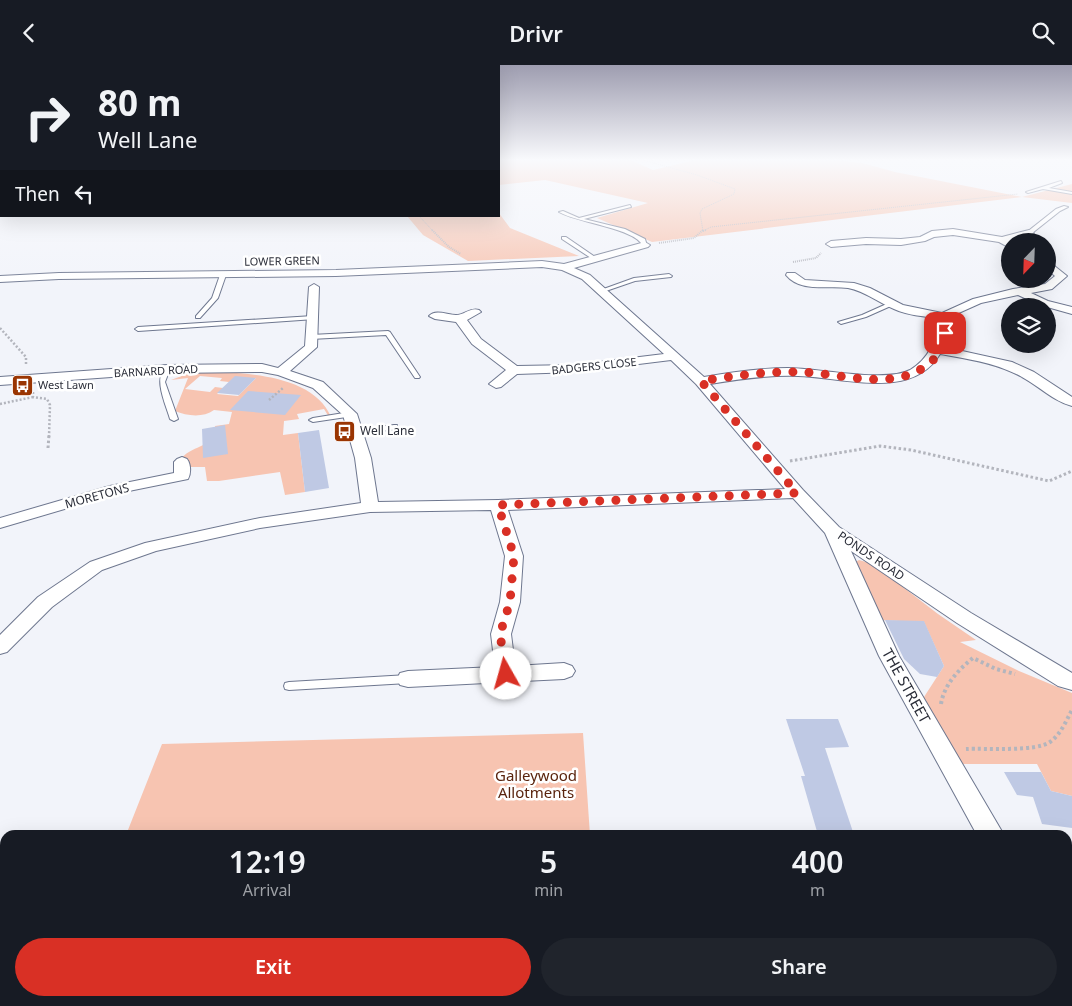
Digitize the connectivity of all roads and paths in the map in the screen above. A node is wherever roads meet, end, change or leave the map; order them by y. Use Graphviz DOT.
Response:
graph roads {
  1 [pos="715,203"];
  2 [pos="929,203"];
  3 [pos="630,206"];
  4 [pos="1066,207"];
  5 [pos="561,212"];
  6 [pos="419,217"];
  7 [pos="579,219"];
  8 [pos="701,225"];
  9 [pos="711,227"];
  10 [pos="703,231"];
  11 [pos="1029,233"];
  12 [pos="564,238"];
  13 [pos="1001,242"];
  14 [pos="831,244"];
  15 [pos="645,245"];
  16 [pos="596,259"];
  17 [pos="460,267"];
  18 [pos="564,267"];
  19 [pos="1056,272"];
  20 [pos="223,275"];
  21 [pos="791,275"];
  22 [pos="669,276"];
  23 [pos="0,279"];
  24 [pos="1056,281"];
  25 [pos="314,287"];
  26 [pos="1041,288"];
  27 [pos="601,291"];
  28 [pos="1019,291"];
  29 [pos="891,304"];
  30 [pos="1072,311"];
  31 [pos="475,312"];
  32 [pos="198,317"];
  33 [pos="435,317"];
  34 [pos="947,317"];
  35 [pos="312,318"];
  36 [pos="460,319"];
  37 [pos="841,322"];
  38 [pos="0,329"];
  39 [pos="138,329"];
  40 [pos="311,337"];
  41 [pos="939,350"];
  42 [pos="674,356"];
  43 [pos="167,369"];
  44 [pos="514,370"];
  45 [pos="281,371"];
  46 [pos="417,377"];
  47 [pos="30,379"];
  48 [pos="0,381"];
  49 [pos="701,381"];
  50 [pos="496,385"];
  51 [pos="33,397"];
  52 [pos="1072,402"];
  53 [pos="0,404"];
  54 [pos="350,414"];
  55 [pos="174,419"];
  56 [pos="313,420"];
  57 [pos="394,427"];
  58 [pos="355,432"];
  59 [pos="48,448"];
  60 [pos="182,462"];
  61 [pos="773,465"];
  62 [pos="1072,471"];
  63 [pos="797,493"];
  64 [pos="498,505"];
  65 [pos="370,507"];
  66 [pos="0,523"];
  67 [pos="833,531"];
  68 [pos="0,647"];
  69 [pos="564,671"];
  70 [pos="506,674"];
  71 [pos="1023,675"];
  72 [pos="408,679"];
  73 [pos="1072,682"];
  74 [pos="289,686"];
  75 [pos="1072,710"];
  76 [pos="944,711"];
  77 [pos="951,746"];
  78 [pos="964,749"];
  79 [pos="989,830"];
  1 -- 8 [label="path"];
  2 -- 9 [label="path"];
  3 -- 7 [label="lane"];
  4 -- 11 [label="lane"];
  5 -- 7 [label="lane"];
  6 -- 17 [label="path"];
  7 -- 15 [label="lane"];
  8 -- 9 [label="path"];
  8 -- 10 [label="path"];
  9 -- 10 [label="path"];
  10 -- 15 [label="path"];
  12 -- 16 [label="lane"];
  13 -- 14 [label="street"];
  14 -- 21 [label="path"];
  15 -- 16 [label="street"];
  16 -- 18 [label="street"];
  17 -- 18 [label="street, LOWER GREEN"];
  17 -- 20 [label="street, LOWER GREEN"];
  18 -- 27 [label="street, PONDS ROAD"];
  19 -- 24 [label="street"];
  20 -- 23 [label="street, LOWER GREEN"];
  20 -- 32 [label="lane"];
  21 -- 29 [label="street"];
  22 -- 27 [label="lane"];
  25 -- 35 [label="street"];
  26 -- 28 [label="street"];
  27 -- 42 [label="street, PONDS ROAD"];
  28 -- 30 [label="street"];
  28 -- 34 [label="street"];
  29 -- 34 [label="street"];
  29 -- 37 [label="lane"];
  31 -- 36 [label="street"];
  33 -- 36 [label="street"];
  34 -- 41 [label="street"];
  35 -- 39 [label="lane"];
  35 -- 40 [label="street"];
  36 -- 44 [label="street"];
  38 -- 47 [label="path"];
  40 -- 45 [label="street"];
  40 -- 46 [label="lane"];
  41 -- 49 [label="street"];
  41 -- 52 [label="street"];
  42 -- 44 [label="street, BADGERS CLOSE"];
  42 -- 49 [label="street, PONDS ROAD"];
  43 -- 45 [label="street, BARNARD ROAD"];
  43 -- 47 [label="street, BARNARD ROAD"];
  43 -- 55 [label="lane"];
  44 -- 50 [label="street"];
  45 -- 54 [label="street, BARNARD ROAD"];
  47 -- 48 [label="street, BARNARD ROAD"];
  47 -- 51 [label="path"];
  49 -- 61 [label="street, PONDS ROAD"];
  51 -- 53 [label="path"];
  51 -- 59 [label="path"];
  54 -- 56 [label="lane"];
  54 -- 58 [label="street"];
  57 -- 58 [label="lane"];
  58 -- 65 [label="street"];
  60 -- 66 [label="street, MORETONS"];
  61 -- 62 [label="path"];
  61 -- 63 [label="street, PONDS ROAD"];
  63 -- 64 [label="street"];
  63 -- 67 [label="street, PONDS ROAD"];
  64 -- 65 [label="street"];
  64 -- 70 [label="street"];
  65 -- 68 [label="street"];
  67 -- 73 [label="street, PONDS ROAD"];
  67 -- 77 [label="street, THE STREET"];
  69 -- 70 [label="street"];
  70 -- 72 [label="street"];
  71 -- 76 [label="path"];
  72 -- 74 [label="lane"];
  75 -- 78 [label="path"];
  77 -- 78 [label="path"];
  77 -- 78 [label="path"];
  77 -- 79 [label="street, THE STREET"];
}
